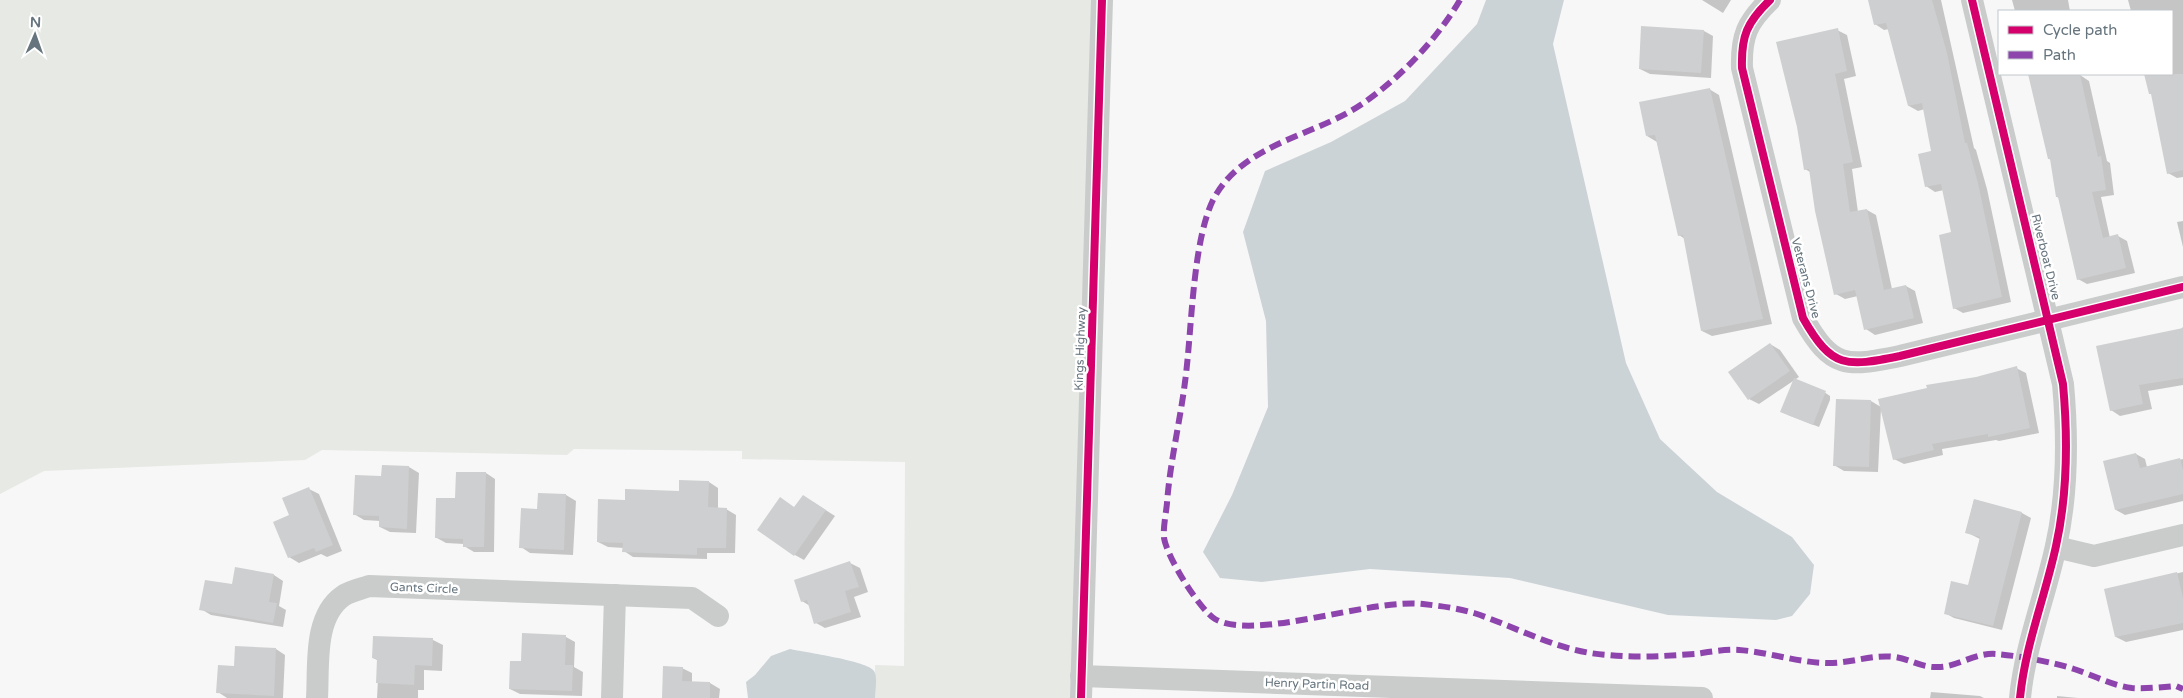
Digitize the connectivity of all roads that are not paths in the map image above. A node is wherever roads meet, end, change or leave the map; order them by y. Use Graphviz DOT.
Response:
graph roads {
  1 [pos="1102,0"];
  2 [pos="1770,0"];
  3 [pos="1972,0"];
  4 [pos="2183,287"];
  5 [pos="2049,319"];
  6 [pos="2183,535"];
  7 [pos="2056,547"];
  8 [pos="615,595"];
  9 [pos="718,616"];
  10 [pos="1081,687"];
  11 [pos="317,698"];
  12 [pos="612,698"];
  13 [pos="1702,698"];
  14 [pos="2020,698"];
  1 -- 10 [label="street, Kings Highway"];
  2 -- 5 [label="street, Veterans Drive"];
  3 -- 5 [label="street, Riverboat Drive"];
  4 -- 5 [label="street, Veterans Drive"];
  5 -- 7 [label="street, Riverboat Drive"];
  6 -- 7 [label="street"];
  7 -- 14 [label="street, Riverboat Drive"];
  8 -- 9 [label="street, Gants Circle"];
  8 -- 11 [label="street, Gants Circle"];
  8 -- 12 [label="street"];
  10 -- 13 [label="street, Henry Partin Road"];
}
